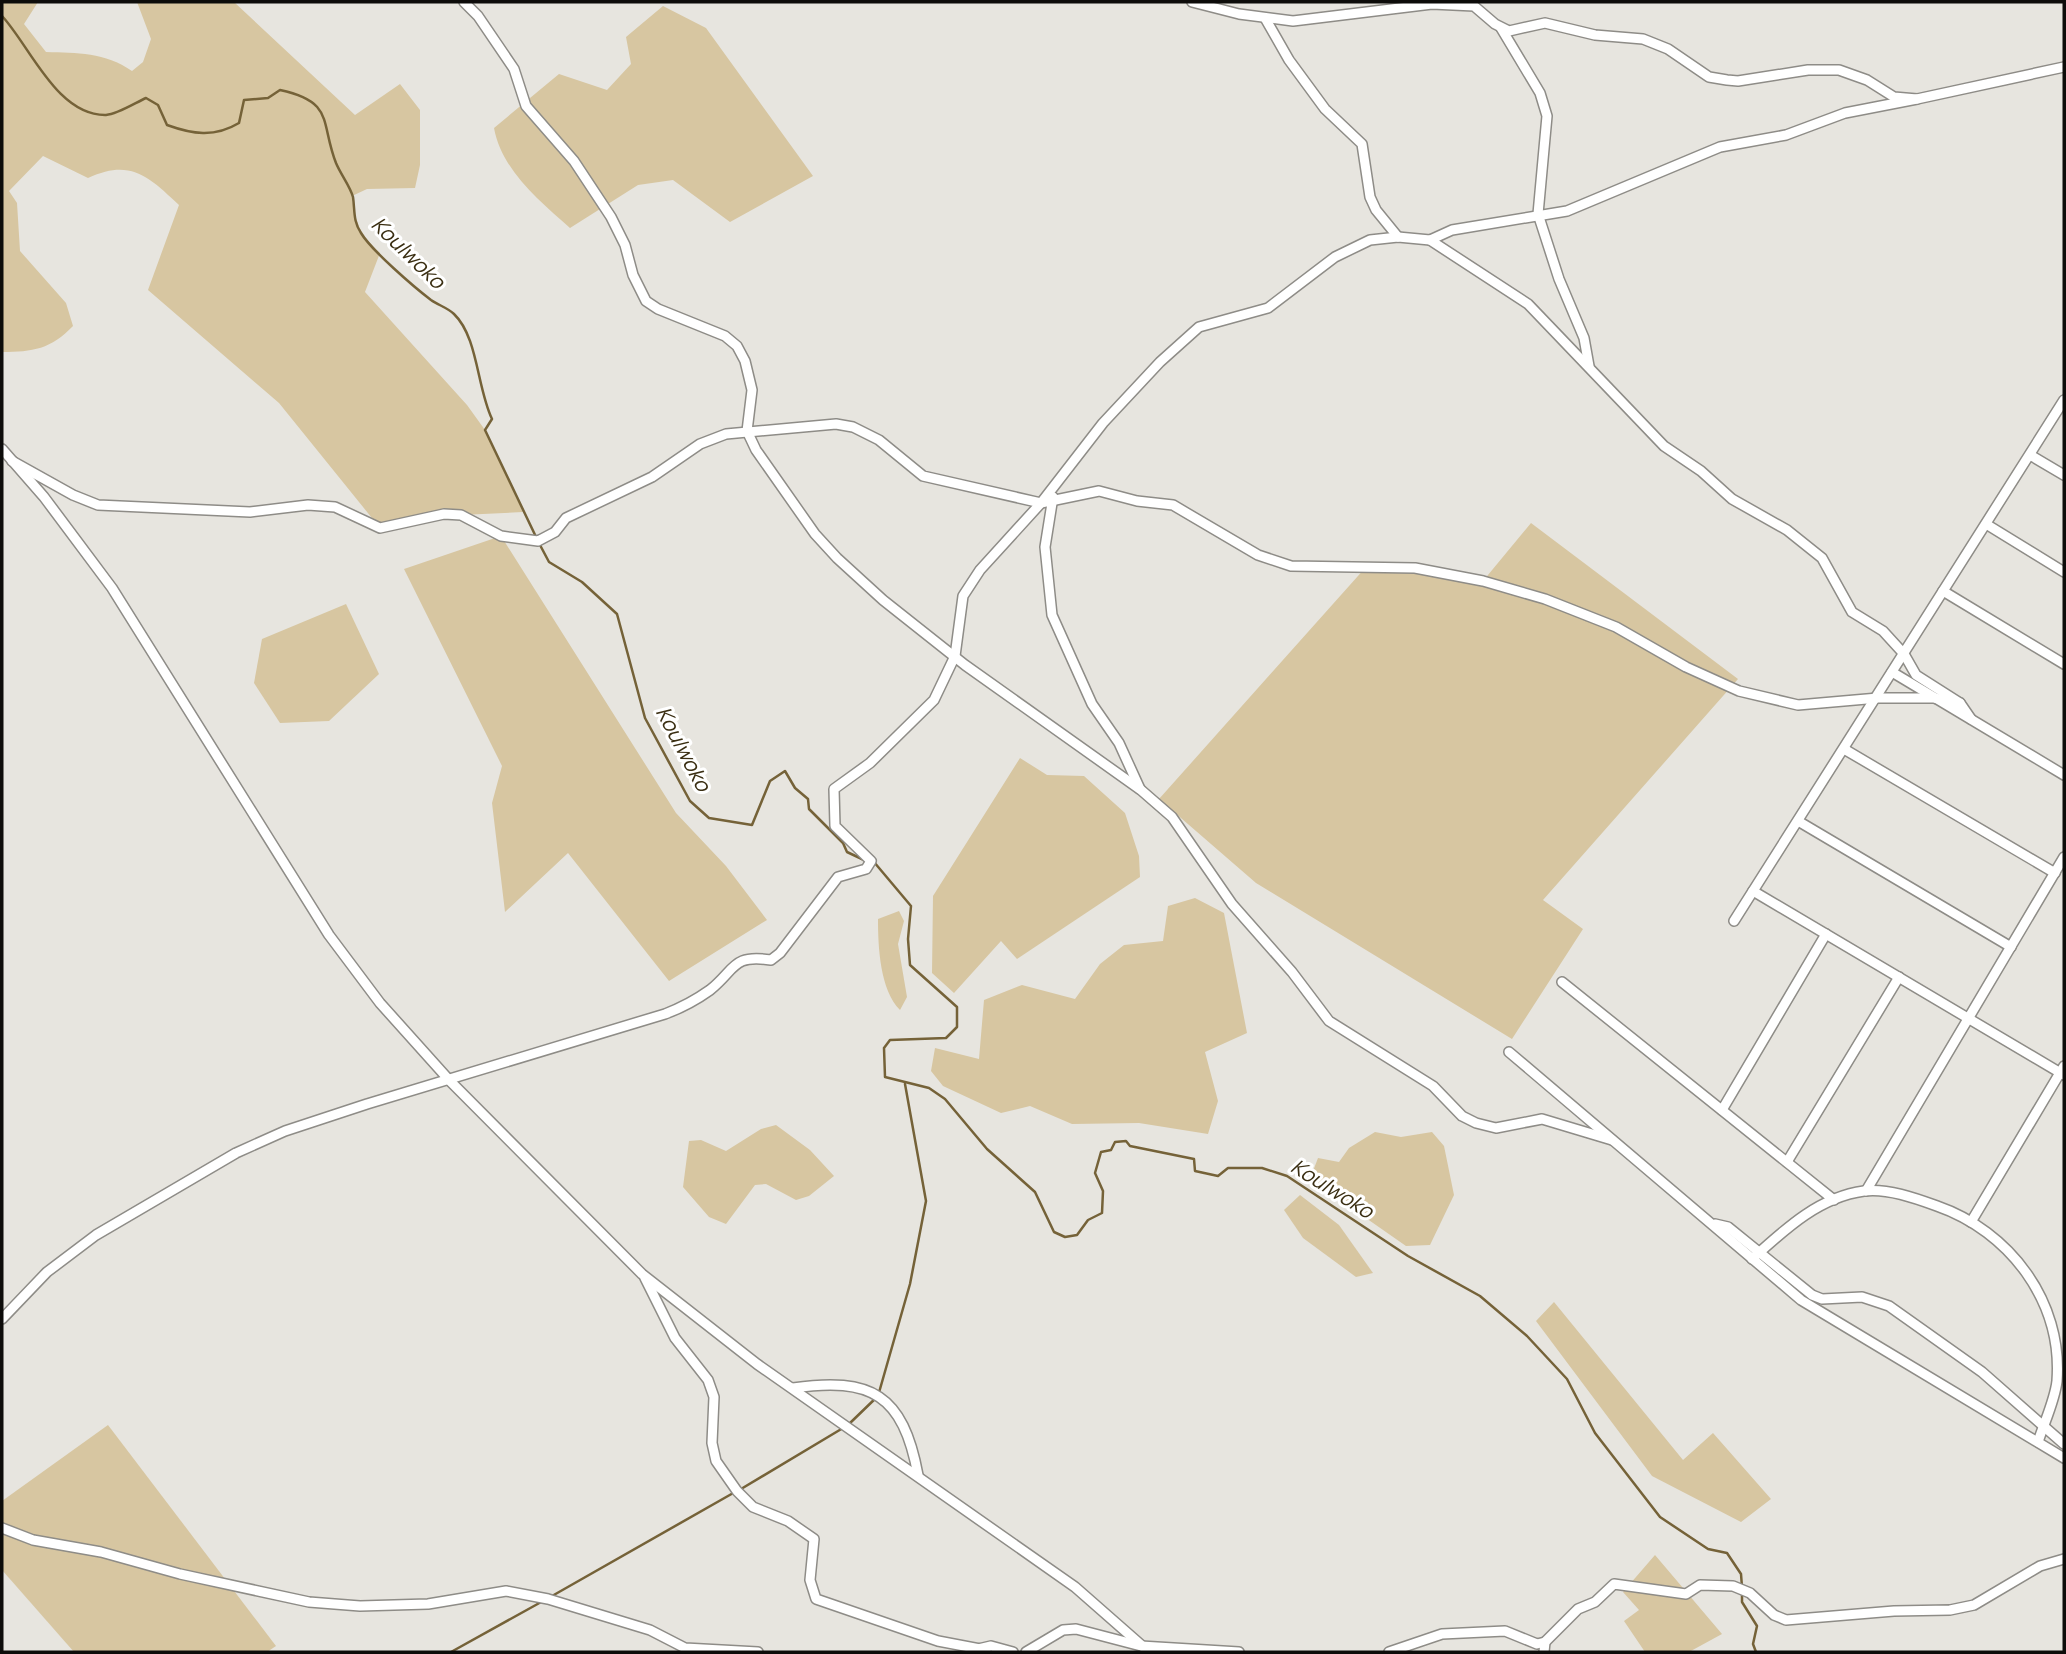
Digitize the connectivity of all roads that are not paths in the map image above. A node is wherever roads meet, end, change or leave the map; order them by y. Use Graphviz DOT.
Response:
graph roads {
  1 [pos="464,2"];
  2 [pos="1192,2"];
  3 [pos="1471,4"];
  4 [pos="1265,18"];
  5 [pos="1501,28"];
  6 [pos="2064,67"];
  7 [pos="1917,99"];
  8 [pos="1539,217"];
  9 [pos="1398,237"];
  10 [pos="1430,240"];
  11 [pos="1588,366"];
  12 [pos="2064,400"];
  13 [pos="747,431"];
  14 [pos="2,449"];
  15 [pos="2030,455"];
  16 [pos="12,461"];
  17 [pos="2064,475"];
  18 [pos="1056,485"];
  19 [pos="1053,502"];
  20 [pos="1041,503"];
  21 [pos="1986,524"];
  22 [pos="2064,572"];
  23 [pos="1944,591"];
  24 [pos="1904,654"];
  25 [pos="955,656"];
  26 [pos="2064,664"];
  27 [pos="1892,672"];
  28 [pos="1876,698"];
  29 [pos="1934,698"];
  30 [pos="1960,703"];
  31 [pos="1971,719"];
  32 [pos="1843,749"];
  33 [pos="2064,775"];
  34 [pos="1141,790"];
  35 [pos="1798,821"];
  36 [pos="2064,857"];
  37 [pos="2055,873"];
  38 [pos="1754,891"];
  39 [pos="1734,921"];
  40 [pos="1826,934"];
  41 [pos="2011,947"];
  42 [pos="1899,977"];
  43 [pos="1562,982"];
  44 [pos="1968,1018"];
  45 [pos="1509,1052"];
  46 [pos="2063,1072"];
  47 [pos="450,1081"];
  48 [pos="1722,1110"];
  49 [pos="1612,1140"];
  50 [pos="1787,1162"];
  51 [pos="1866,1191"];
  52 [pos="1834,1200"];
  53 [pos="1971,1222"];
  54 [pos="1756,1255"];
  55 [pos="642,1274"];
  56 [pos="2,1319"];
  57 [pos="793,1388"];
  58 [pos="2043,1426"];
  59 [pos="2038,1441"];
  60 [pos="2064,1444"];
  61 [pos="2064,1458"];
  62 [pos="918,1475"];
  63 [pos="2,1528"];
  64 [pos="2064,1559"];
  65 [pos="1545,1642"];
  66 [pos="980,1649"];
  67 [pos="1145,1649"];
  68 [pos="758,1652"];
  69 [pos="965,1652"];
  70 [pos="1013,1652"];
  71 [pos="1026,1652"];
  72 [pos="1239,1652"];
  73 [pos="1389,1652"];
  74 [pos="1544,1652"];
  1 -- 13 [label="street"];
  2 -- 4 [label="street"];
  3 -- 4 [label="street"];
  3 -- 5 [label="street"];
  4 -- 9 [label="street"];
  5 -- 7 [label="street"];
  5 -- 8 [label="street"];
  6 -- 7 [label="street"];
  7 -- 8 [label="street"];
  8 -- 10 [label="street"];
  8 -- 11 [label="street"];
  9 -- 10 [label="street"];
  9 -- 18 [label="street"];
  10 -- 11 [label="street"];
  11 -- 24 [label="street"];
  12 -- 15 [label="street"];
  13 -- 16 [label="street"];
  13 -- 20 [label="street"];
  13 -- 25 [label="street"];
  14 -- 16 [label="street"];
  15 -- 17 [label="street"];
  15 -- 21 [label="street"];
  16 -- 47 [label="street"];
  18 -- 19 [label="street"];
  18 -- 20 [label="street"];
  19 -- 20 [label="street"];
  19 -- 28 [label="street"];
  19 -- 34 [label="street"];
  20 -- 25 [label="street"];
  21 -- 22 [label="street"];
  21 -- 23 [label="street"];
  23 -- 24 [label="street"];
  23 -- 26 [label="street"];
  24 -- 27 [label="street"];
  24 -- 30 [label="street"];
  25 -- 34 [label="street"];
  25 -- 47 [label="street"];
  27 -- 28 [label="street"];
  27 -- 29 [label="street"];
  28 -- 29 [label="street"];
  28 -- 32 [label="street"];
  29 -- 30 [label="street"];
  29 -- 31 [label="street"];
  30 -- 31 [label="street"];
  31 -- 33 [label="street"];
  32 -- 35 [label="street"];
  32 -- 37 [label="street"];
  34 -- 49 [label="street"];
  35 -- 38 [label="street"];
  35 -- 41 [label="street"];
  36 -- 37 [label="street"];
  37 -- 41 [label="street"];
  38 -- 39 [label="street"];
  38 -- 40 [label="street"];
  40 -- 42 [label="street"];
  40 -- 48 [label="street"];
  41 -- 44 [label="street"];
  42 -- 44 [label="street"];
  42 -- 50 [label="street"];
  43 -- 48 [label="street"];
  44 -- 46 [label="street"];
  44 -- 51 [label="street"];
  45 -- 49 [label="street"];
  46 -- 53 [label="street"];
  47 -- 55 [label="street"];
  47 -- 56 [label="street"];
  48 -- 50 [label="street"];
  49 -- 54 [label="street"];
  50 -- 52 [label="street"];
  51 -- 52 [label="street"];
  51 -- 53 [label="street"];
  52 -- 54 [label="street"];
  53 -- 58 [label="street"];
  54 -- 58 [label="street"];
  54 -- 59 [label="street"];
  55 -- 57 [label="street"];
  55 -- 66 [label="street"];
  57 -- 62 [label="street"];
  57 -- 62 [label="street"];
  58 -- 59 [label="street"];
  58 -- 60 [label="street"];
  59 -- 61 [label="street"];
  62 -- 67 [label="street"];
  63 -- 68 [label="street"];
  64 -- 65 [label="street"];
  65 -- 73 [label="street"];
  65 -- 74 [label="street"];
  66 -- 69 [label="street"];
  66 -- 70 [label="street"];
  67 -- 71 [label="street"];
  67 -- 72 [label="street"];
}
